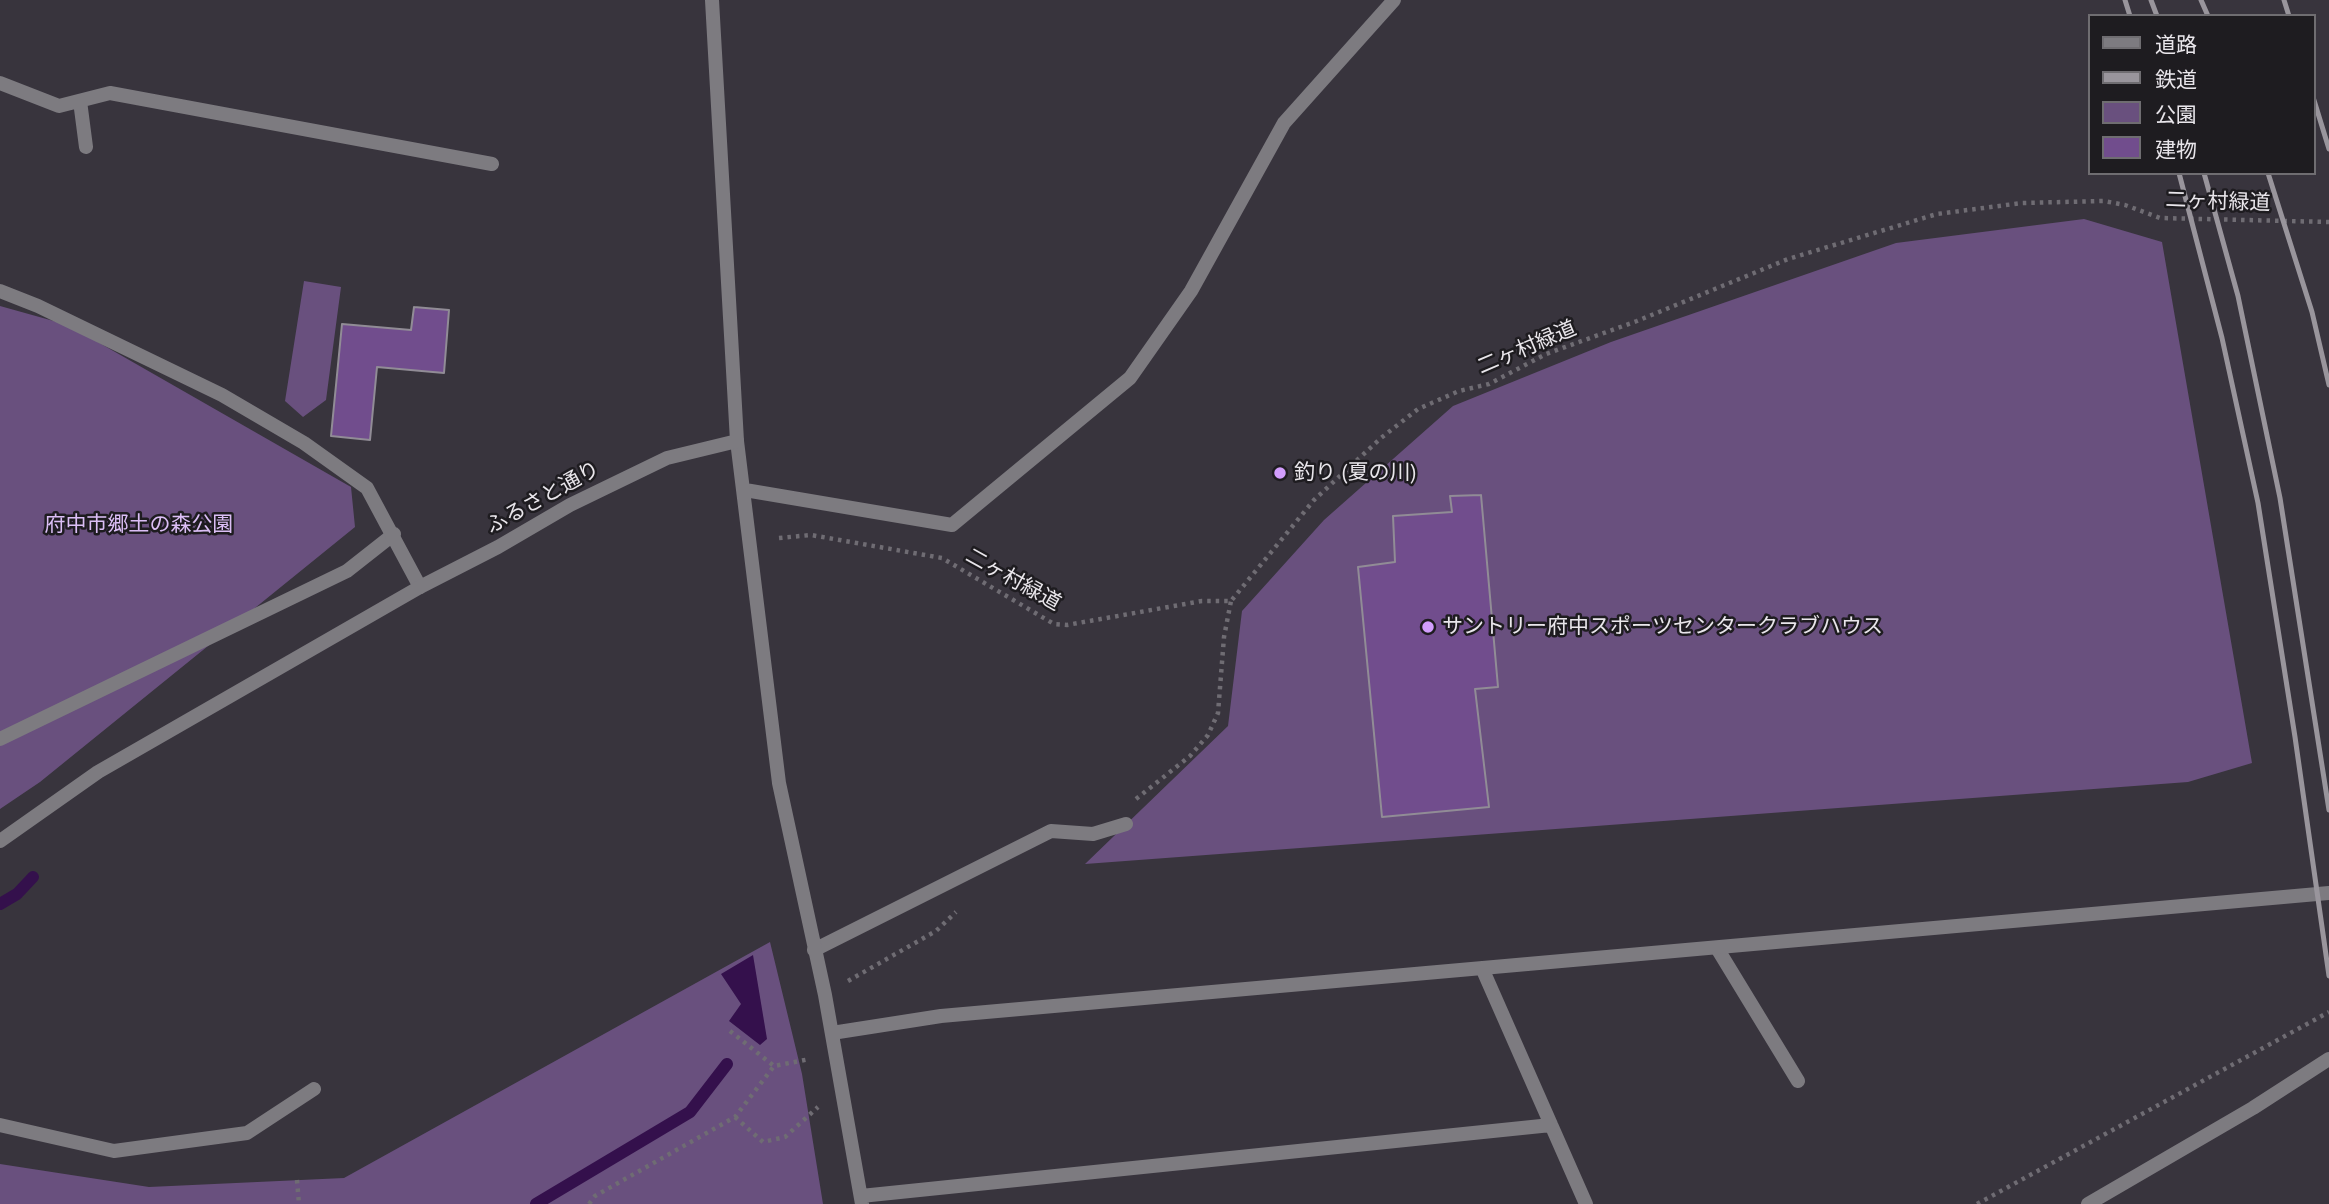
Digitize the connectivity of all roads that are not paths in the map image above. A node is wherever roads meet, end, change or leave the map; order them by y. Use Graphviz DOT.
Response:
graph roads {
  1 [pos="712,0"];
  2 [pos="1394,0"];
  3 [pos="0,83"];
  4 [pos="80,101"];
  5 [pos="86,147"];
  6 [pos="492,164"];
  7 [pos="0,291"];
  8 [pos="737,441"];
  9 [pos="745,491"];
  10 [pos="394,534"];
  11 [pos="420,587"];
  12 [pos="0,739"];
  13 [pos="1126,824"];
  14 [pos="0,841"];
  15 [pos="2329,893"];
  16 [pos="1717,948"];
  17 [pos="814,950"];
  18 [pos="1482,968"];
  19 [pos="832,1033"];
  20 [pos="2329,1059"];
  21 [pos="1798,1081"];
  22 [pos="314,1089"];
  23 [pos="0,1125"];
  24 [pos="1551,1125"];
  25 [pos="862,1200"];
  26 [pos="1586,1204"];
  27 [pos="2088,1204"];
  1 -- 8 [label="street"];
  2 -- 9 [label="street"];
  3 -- 4 [label="street"];
  4 -- 5 [label="street"];
  4 -- 6 [label="street"];
  7 -- 10 [label="street"];
  8 -- 9 [label="street"];
  8 -- 11 [label="street, ふるさと通り"];
  9 -- 17 [label="street"];
  10 -- 11 [label="street"];
  10 -- 12 [label="street"];
  11 -- 14 [label="street, ふるさと通り"];
  13 -- 17 [label="street"];
  15 -- 16 [label="street"];
  16 -- 18 [label="street"];
  16 -- 21 [label="street"];
  17 -- 19 [label="street"];
  18 -- 19 [label="street"];
  18 -- 24 [label="street"];
  19 -- 25 [label="street"];
  20 -- 27 [label="street"];
  22 -- 23 [label="street"];
  24 -- 25 [label="street"];
  24 -- 26 [label="street"];
}
